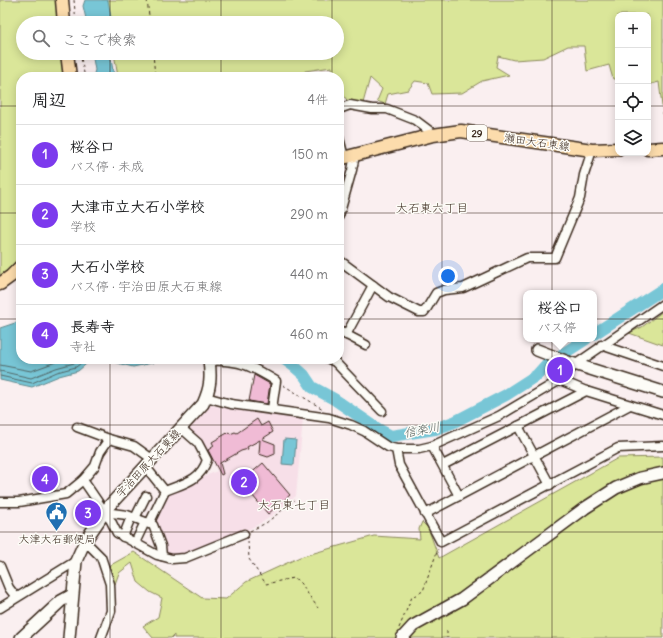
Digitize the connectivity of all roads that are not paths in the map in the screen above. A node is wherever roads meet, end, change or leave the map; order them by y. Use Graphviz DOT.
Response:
graph roads {
  1 [pos="62,0"];
  2 [pos="63,16"];
  3 [pos="68,60"];
  4 [pos="69,72"];
  5 [pos="344,107"];
  6 [pos="433,135"];
  7 [pos="651,148"];
  8 [pos="663,148"];
  9 [pos="615,149"];
  10 [pos="592,150"];
  11 [pos="346,157"];
  12 [pos="344,198"];
  13 [pos="344,267"];
  14 [pos="16,270"];
  15 [pos="0,284"];
  16 [pos="373,285"];
  17 [pos="663,304"];
  18 [pos="344,330"];
  19 [pos="344,334"];
  20 [pos="601,345"];
  21 [pos="366,346"];
  22 [pos="538,350"];
  23 [pos="572,363"];
  24 [pos="209,364"];
  25 [pos="241,364"];
  26 [pos="337,364"];
  27 [pos="663,366"];
  28 [pos="560,380"];
  29 [pos="586,391"];
  30 [pos="663,392"];
  31 [pos="206,397"];
  32 [pos="630,404"];
  33 [pos="272,409"];
  34 [pos="382,411"];
  35 [pos="663,415"];
  36 [pos="518,426"];
  37 [pos="77,427"];
  38 [pos="180,428"];
  39 [pos="109,440"];
  40 [pos="432,446"];
  41 [pos="663,446"];
  42 [pos="396,450"];
  43 [pos="534,456"];
  44 [pos="148,463"];
  45 [pos="443,465"];
  46 [pos="663,473"];
  47 [pos="83,480"];
  48 [pos="550,484"];
  49 [pos="165,491"];
  50 [pos="146,496"];
  51 [pos="459,496"];
  52 [pos="0,502"];
  53 [pos="104,512"];
  54 [pos="425,514"];
  55 [pos="133,517"];
  56 [pos="147,523"];
  57 [pos="244,534"];
  58 [pos="123,537"];
  59 [pos="85,541"];
  60 [pos="135,544"];
  61 [pos="162,556"];
  62 [pos="76,561"];
  63 [pos="0,566"];
  64 [pos="72,595"];
  65 [pos="16,597"];
  66 [pos="0,608"];
  67 [pos="400,634"];
  68 [pos="21,638"];
  69 [pos="69,638"];
  70 [pos="101,638"];
  1 -- 2 [label="main road"];
  3 -- 4 [label="main road"];
  5 -- 6 [label="street"];
  6 -- 10 [label="main road, 瀬田大石東線 / 29"];
  6 -- 11 [label="main road, 瀬田大石東線 / 29"];
  7 -- 8 [label="main road"];
  9 -- 10 [label="main road, 瀬田大石東線 / 29"];
  10 -- 16 [label="street"];
  11 -- 12 [label="street"];
  13 -- 16 [label="street"];
  14 -- 15 [label="main road"];
  16 -- 18 [label="street"];
  17 -- 20 [label="street"];
  19 -- 21 [label="street"];
  20 -- 23 [label="street"];
  20 -- 27 [label="street"];
  22 -- 23 [label="street"];
  23 -- 28 [label="street"];
  23 -- 30 [label="street"];
  24 -- 31 [label="street, 宇治田原大石東線"];
  25 -- 33 [label="street"];
  26 -- 34 [label="street"];
  28 -- 29 [label="street"];
  28 -- 40 [label="street"];
  29 -- 32 [label="street"];
  29 -- 36 [label="street"];
  31 -- 33 [label="street"];
  31 -- 38 [label="street, 宇治田原大石東線"];
  32 -- 35 [label="street"];
  32 -- 43 [label="street"];
  33 -- 42 [label="street"];
  36 -- 43 [label="street"];
  36 -- 45 [label="street"];
  37 -- 39 [label="street"];
  38 -- 44 [label="street, 宇治田原大石東線"];
  38 -- 49 [label="street"];
  39 -- 44 [label="street"];
  39 -- 47 [label="street"];
  40 -- 42 [label="street"];
  40 -- 45 [label="street"];
  41 -- 48 [label="street"];
  42 -- 54 [label="street"];
  43 -- 48 [label="street"];
  43 -- 51 [label="street"];
  44 -- 49 [label="street"];
  44 -- 53 [label="street, 宇治田原大石東線"];
  45 -- 51 [label="street"];
  46 -- 67 [label="street"];
  47 -- 52 [label="street"];
  47 -- 53 [label="street"];
  48 -- 54 [label="street"];
  49 -- 56 [label="street"];
  50 -- 55 [label="street"];
  51 -- 54 [label="street"];
  53 -- 55 [label="street"];
  53 -- 58 [label="street"];
  53 -- 59 [label="street, 宇治田原大石東線"];
  55 -- 56 [label="street"];
  55 -- 58 [label="street"];
  56 -- 60 [label="street"];
  56 -- 61 [label="street"];
  57 -- 61 [label="street"];
  58 -- 60 [label="street"];
  59 -- 62 [label="street, 宇治田原大石東線"];
  59 -- 70 [label="street"];
  60 -- 61 [label="street"];
  62 -- 64 [label="street, 宇治田原大石東線"];
  62 -- 65 [label="street"];
  63 -- 65 [label="street"];
  64 -- 68 [label="street"];
  64 -- 69 [label="street, 宇治田原大石東線"];
  65 -- 66 [label="street"];
}
